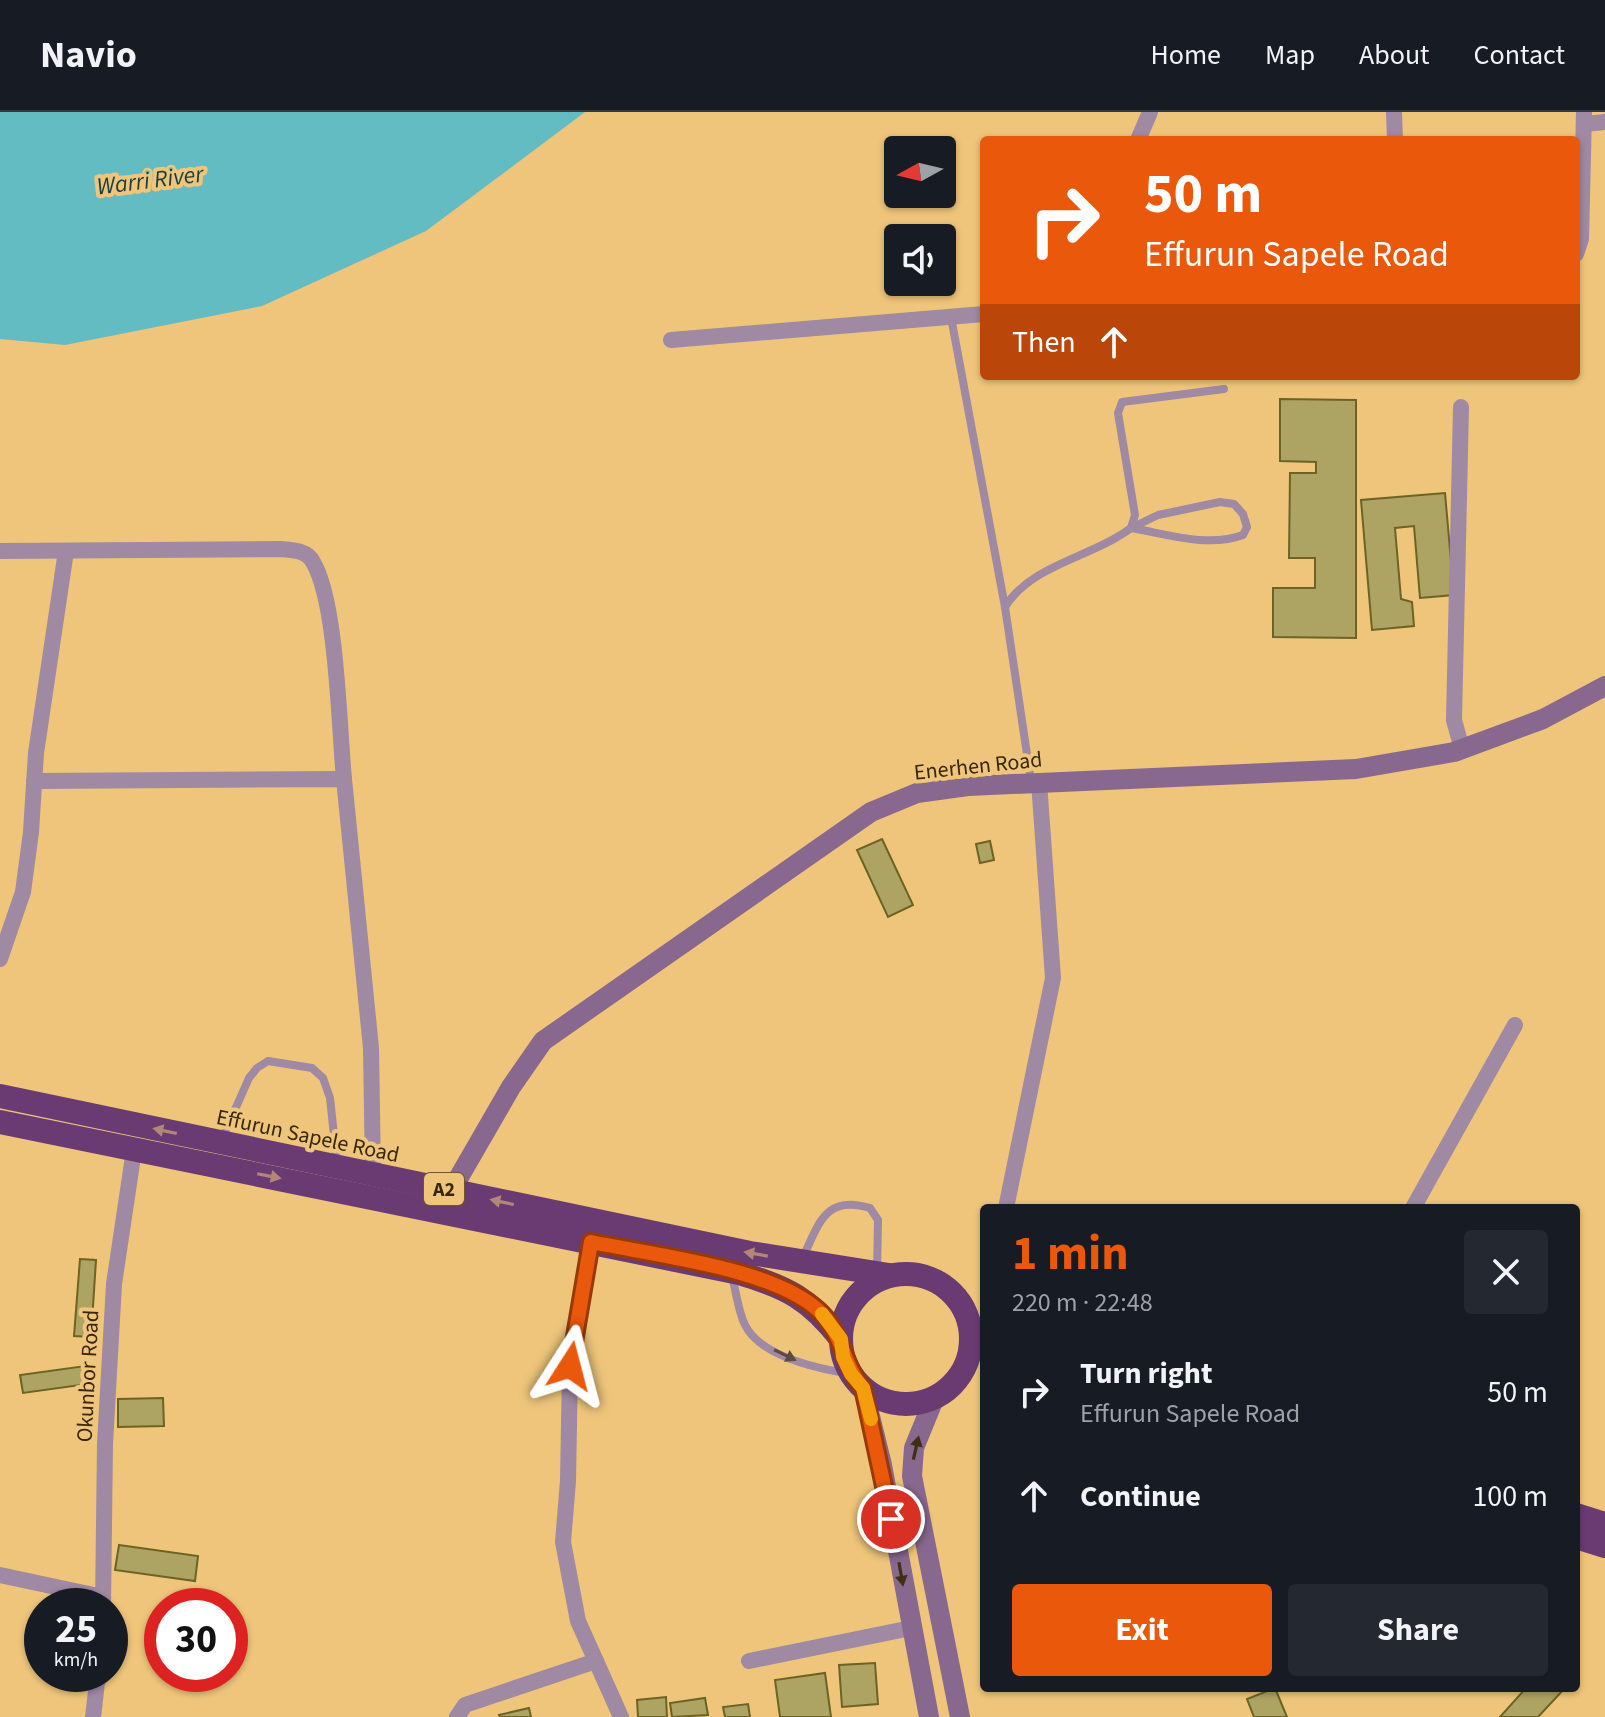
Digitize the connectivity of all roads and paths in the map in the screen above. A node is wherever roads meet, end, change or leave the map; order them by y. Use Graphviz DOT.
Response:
graph roads {
  1 [pos="1150,112"];
  2 [pos="1394,112"];
  3 [pos="1585,118"];
  4 [pos="1605,122"];
  5 [pos="1140,136"];
  6 [pos="1395,136"];
  7 [pos="1580,242"];
  8 [pos="980,314"];
  9 [pos="951,317"];
  10 [pos="671,340"];
  11 [pos="1224,389"];
  12 [pos="1461,407"];
  13 [pos="1131,528"];
  14 [pos="0,551"];
  15 [pos="66,551"];
  16 [pos="1005,607"];
  17 [pos="1605,686"];
  18 [pos="1462,749"];
  19 [pos="344,779"];
  20 [pos="34,781"];
  21 [pos="1035,782"];
  22 [pos="0,959"];
  23 [pos="1515,1025"];
  24 [pos="0,1096"];
  25 [pos="0,1122"];
  26 [pos="219,1143"];
  27 [pos="134,1150"];
  28 [pos="338,1167"];
  29 [pos="373,1174"];
  30 [pos="451,1191"];
  31 [pos="1007,1204"];
  32 [pos="1415,1204"];
  33 [pos="591,1242"];
  34 [pos="801,1261"];
  35 [pos="730,1272"];
  36 [pos="883,1274"];
  37 [pos="949,1288"];
  38 [pos="980,1304"];
  39 [pos="841,1339"];
  40 [pos="980,1378"];
  41 [pos="857,1381"];
  42 [pos="943,1392"];
  43 [pos="1580,1516"];
  44 [pos="1605,1524"];
  45 [pos="1580,1538"];
  46 [pos="1605,1546"];
  47 [pos="0,1575"];
  48 [pos="52,1588"];
  49 [pos="103,1588"];
  50 [pos="911,1628"];
  51 [pos="596,1661"];
  52 [pos="749,1661"];
  53 [pos="96,1692"];
  54 [pos="93,1717"];
  55 [pos="457,1717"];
  56 [pos="621,1717"];
  57 [pos="929,1717"];
  58 [pos="960,1717"];
  1 -- 5 [label="street"];
  2 -- 6 [label="street"];
  3 -- 4 [label="street"];
  3 -- 7 [label="street"];
  8 -- 9 [label="street"];
  9 -- 10 [label="street"];
  9 -- 16 [label="lane"];
  11 -- 13 [label="lane"];
  12 -- 18 [label="street"];
  13 -- 13 [label="lane"];
  13 -- 16 [label="lane"];
  14 -- 15 [label="street"];
  15 -- 19 [label="street"];
  15 -- 20 [label="street"];
  16 -- 21 [label="lane"];
  17 -- 18 [label="street, Enerhen Road"];
  18 -- 21 [label="street, Enerhen Road"];
  19 -- 20 [label="street"];
  19 -- 29 [label="street"];
  20 -- 22 [label="street"];
  21 -- 30 [label="street, Enerhen Road"];
  21 -- 31 [label="street"];
  23 -- 32 [label="street"];
  26 -- 24 [label="highway, Effurun Sapele Road / A2, one-way"];
  25 -- 27 [label="highway, Effurun Sapele Road / A2"];
  26 -- 28 [label="highway, Effurun Sapele Road / A2"];
  26 -- 28 [label="lane"];
  27 -- 33 [label="highway, Effurun Sapele Road / A2, one-way"];
  27 -- 49 [label="street, Okunbor Road"];
  28 -- 29 [label="highway, Effurun Sapele Road / A2"];
  29 -- 30 [label="highway, Effurun Sapele Road / A2"];
  34 -- 30 [label="highway, Effurun Sapele Road / A2, one-way"];
  33 -- 35 [label="highway, Effurun Sapele Road / A2"];
  33 -- 51 [label="street"];
  34 -- 36 [label="highway, Effurun Sapele Road / A2"];
  34 -- 36 [label="lane"];
  35 -- 39 [label="highway, Effurun Sapele Road / A2"];
  35 -- 41 [label="lane, one-way"];
  36 -- 37 [label="highway, A2"];
  36 -- 39 [label="highway"];
  37 -- 38 [label="highway, A2"];
  37 -- 42 [label="highway"];
  39 -- 41 [label="highway, A2"];
  40 -- 42 [label="highway"];
  41 -- 42 [label="highway"];
  41 -- 50 [label="street, one-way"];
  58 -- 42 [label="street, one-way"];
  43 -- 44 [label="highway"];
  45 -- 46 [label="highway"];
  47 -- 48 [label="street"];
  50 -- 52 [label="street"];
  50 -- 57 [label="street"];
  51 -- 55 [label="street"];
  51 -- 56 [label="street"];
  53 -- 54 [label="street"];
}
